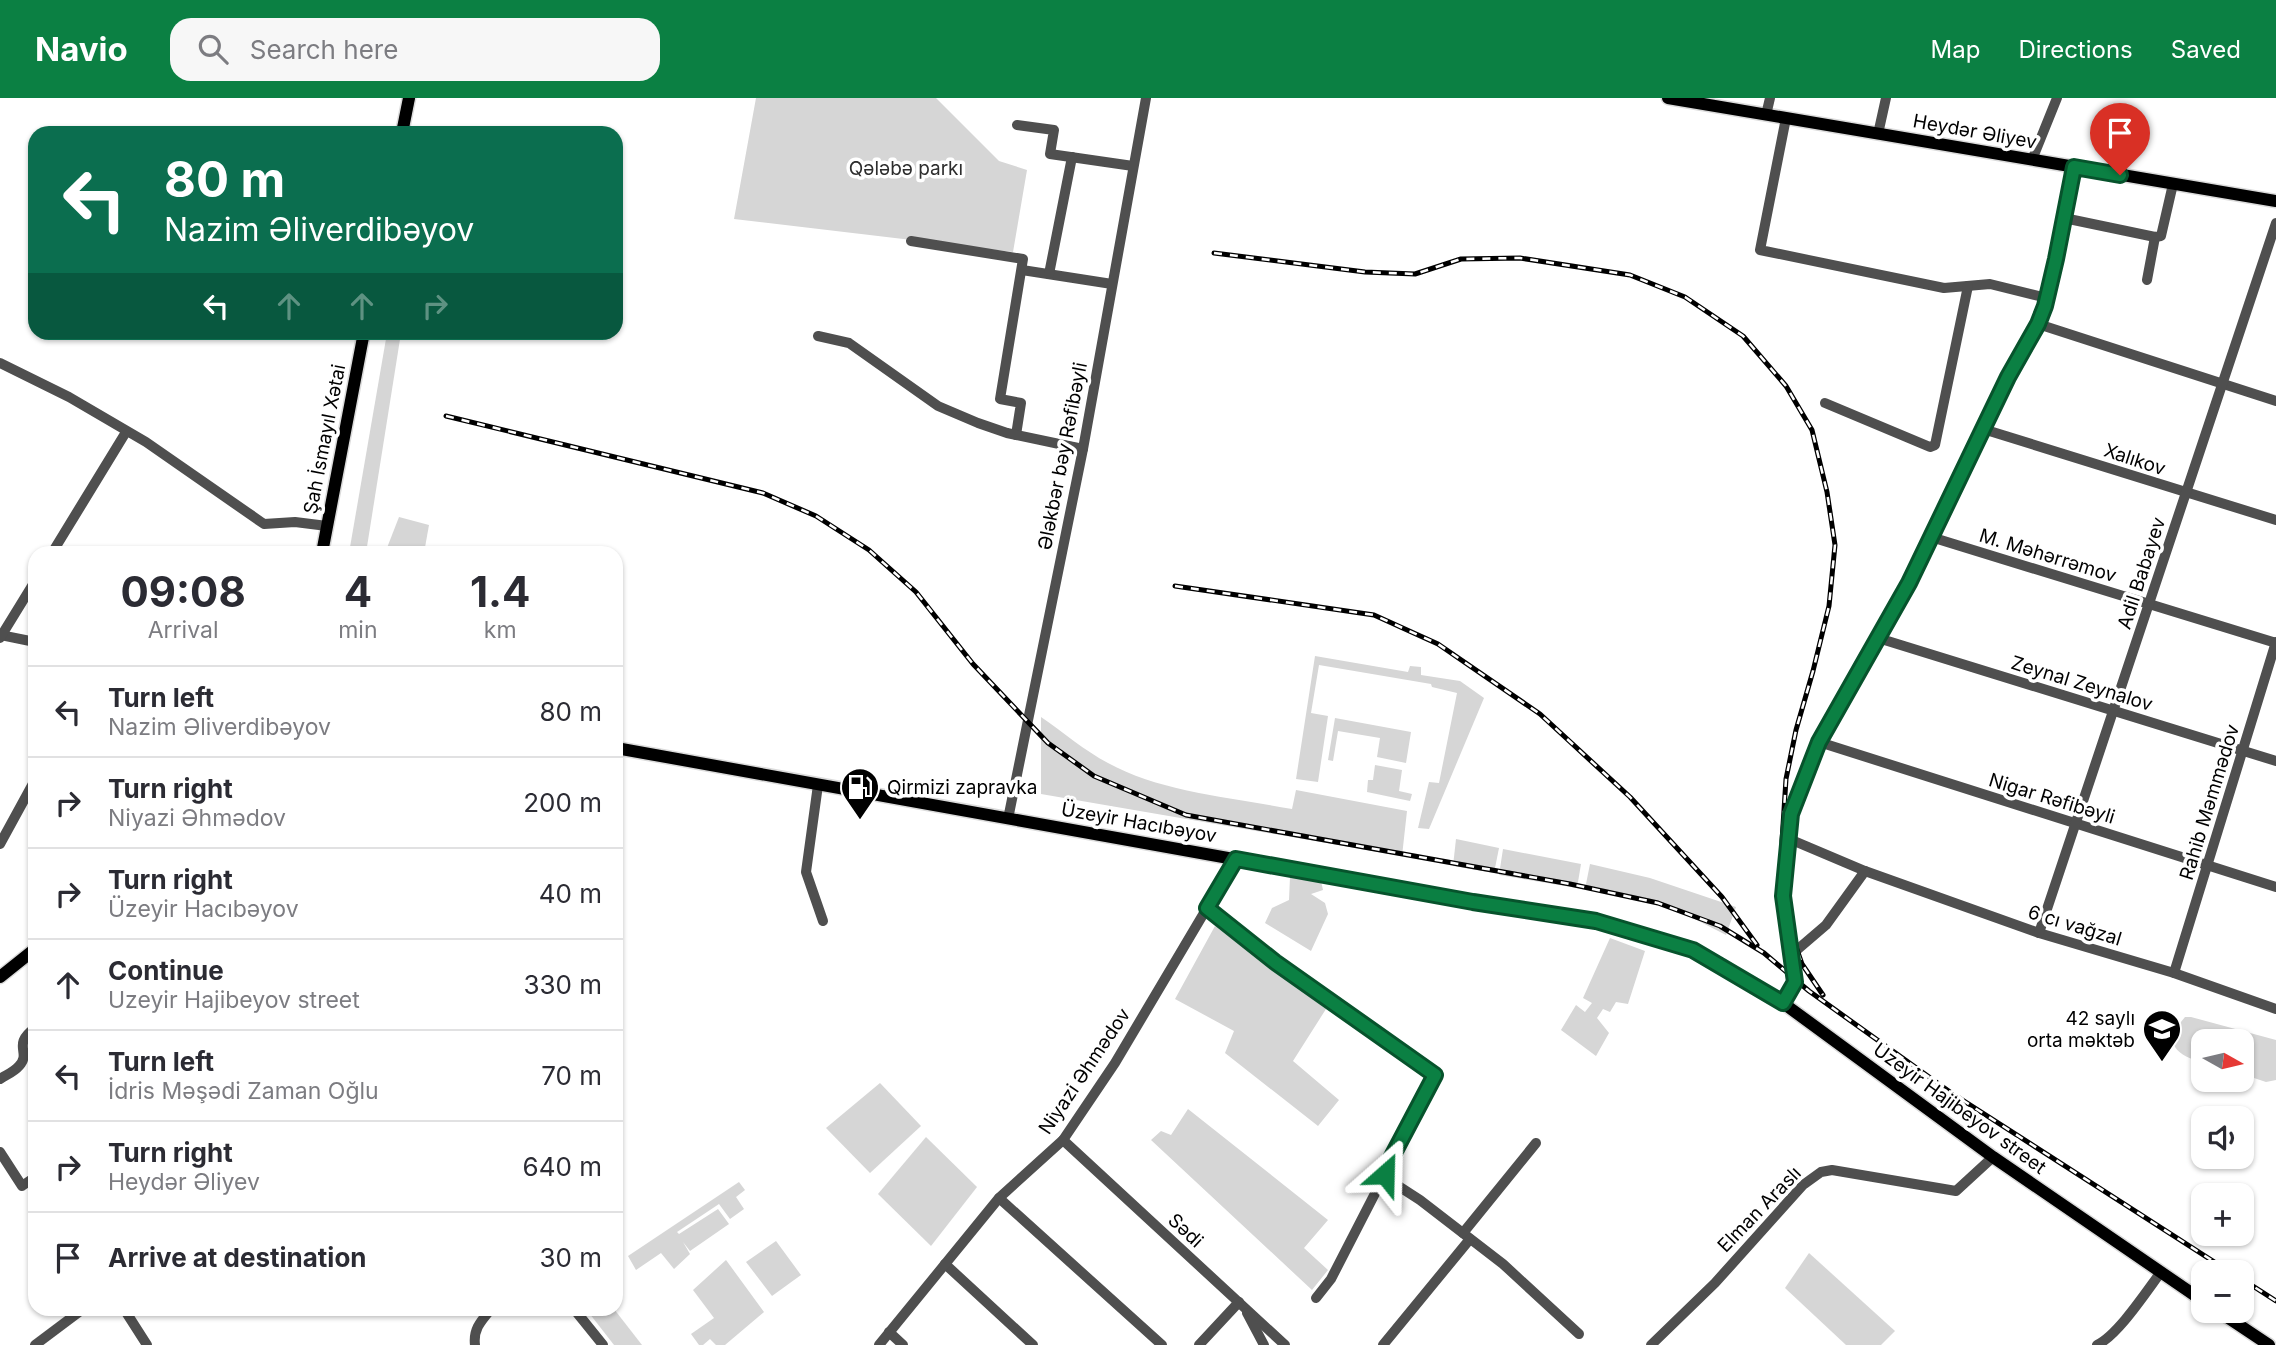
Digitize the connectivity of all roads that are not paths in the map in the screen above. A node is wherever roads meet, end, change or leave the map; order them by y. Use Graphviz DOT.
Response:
graph roads {
  1 [pos="409,98"];
  2 [pos="1146,98"];
  3 [pos="1668,98"];
  4 [pos="1770,98"];
  5 [pos="1886,98"];
  6 [pos="2056,98"];
  7 [pos="1766,115"];
  8 [pos="1786,118"];
  9 [pos="1017,125"];
  10 [pos="403,126"];
  11 [pos="1878,134"];
  12 [pos="1072,157"];
  13 [pos="2032,160"];
  14 [pos="1133,166"];
  15 [pos="2074,167"];
  16 [pos="2173,184"];
  17 [pos="2276,201"];
  18 [pos="2064,218"];
  19 [pos="2276,223"];
  20 [pos="2155,237"];
  21 [pos="911,241"];
  22 [pos="1022,270"];
  23 [pos="1049,274"];
  24 [pos="2147,280"];
  25 [pos="1112,284"];
  26 [pos="1968,286"];
  27 [pos="2047,298"];
  28 [pos="2038,324"];
  29 [pos="818,336"];
  30 [pos="362,340"];
  31 [pos="0,363"];
  32 [pos="2222,385"];
  33 [pos="2276,401"];
  34 [pos="1825,403"];
  35 [pos="1983,429"];
  36 [pos="126,432"];
  37 [pos="1016,435"];
  38 [pos="1083,449"];
  39 [pos="2186,493"];
  40 [pos="2276,520"];
  41 [pos="327,526"];
  42 [pos="1931,537"];
  43 [pos="56,546"];
  44 [pos="323,546"];
  45 [pos="28,592"];
  46 [pos="2149,604"];
  47 [pos="0,636"];
  48 [pos="1878,639"];
  49 [pos="28,641"];
  50 [pos="2276,642"];
  51 [pos="2113,711"];
  52 [pos="1819,742"];
  53 [pos="623,749"];
  54 [pos="2243,751"];
  55 [pos="2276,761"];
  56 [pos="818,785"];
  57 [pos="28,793"];
  58 [pos="1008,819"];
  59 [pos="2076,823"];
  60 [pos="1787,838"];
  61 [pos="0,844"];
  62 [pos="1236,859"];
  63 [pos="2208,866"];
  64 [pos="1865,871"];
  65 [pos="2276,887"];
  66 [pos="1207,908"];
  67 [pos="823,921"];
  68 [pos="2039,933"];
  69 [pos="28,955"];
  70 [pos="1791,955"];
  71 [pos="2174,973"];
  72 [pos="0,977"];
  73 [pos="1783,1003"];
  74 [pos="2276,1009"];
  75 [pos="28,1033"];
  76 [pos="0,1079"];
  77 [pos="1063,1140"];
  78 [pos="1536,1143"];
  79 [pos="0,1152"];
  80 [pos="1993,1157"];
  81 [pos="1385,1174"];
  82 [pos="28,1182"];
  83 [pos="999,1198"];
  84 [pos="1467,1236"];
  85 [pos="944,1264"];
  86 [pos="2161,1272"];
  87 [pos="2191,1293"];
  88 [pos="1316,1297"];
  89 [pos="1241,1304"];
  90 [pos="74,1316"];
  91 [pos="128,1316"];
  92 [pos="485,1316"];
  93 [pos="580,1316"];
  94 [pos="2236,1323"];
  95 [pos="889,1332"];
  96 [pos="1579,1334"];
  97 [pos="35,1345"];
  98 [pos="147,1345"];
  99 [pos="475,1345"];
  100 [pos="603,1345"];
  101 [pos="878,1345"];
  102 [pos="903,1345"];
  103 [pos="1033,1345"];
  104 [pos="1162,1345"];
  105 [pos="1199,1345"];
  106 [pos="1264,1345"];
  107 [pos="1285,1345"];
  108 [pos="1383,1345"];
  109 [pos="1651,1345"];
  110 [pos="2097,1345"];
  111 [pos="2269,1345"];
  1 -- 10 [label="main road"];
  2 -- 14 [label="street, Ələkbər bəy Rəfibəyli"];
  3 -- 7 [label="main road, Heydər Əliyev"];
  4 -- 7 [label="street"];
  5 -- 11 [label="street"];
  6 -- 13 [label="street"];
  7 -- 8 [label="main road, Heydər Əliyev"];
  8 -- 11 [label="main road, Heydər Əliyev"];
  8 -- 26 [label="street"];
  9 -- 12 [label="street"];
  11 -- 13 [label="main road, Heydər Əliyev"];
  12 -- 14 [label="street"];
  12 -- 23 [label="street"];
  13 -- 15 [label="main road, Heydər Əliyev"];
  14 -- 25 [label="street, Ələkbər bəy Rəfibəyli"];
  15 -- 16 [label="main road, Heydər Əliyev"];
  15 -- 18 [label="street"];
  16 -- 17 [label="main road, Heydər Əliyev"];
  16 -- 20 [label="street"];
  18 -- 20 [label="street"];
  18 -- 27 [label="street"];
  19 -- 32 [label="street, Adil Babayev"];
  20 -- 24 [label="street"];
  21 -- 22 [label="street"];
  22 -- 23 [label="street"];
  22 -- 37 [label="street"];
  23 -- 25 [label="street"];
  25 -- 38 [label="street, Ələkbər bəy Rəfibəyli"];
  26 -- 27 [label="street"];
  26 -- 34 [label="street"];
  27 -- 28 [label="street"];
  28 -- 32 [label="street"];
  28 -- 35 [label="street"];
  29 -- 37 [label="street"];
  30 -- 41 [label="main road, Şah İsmayıl Xətai"];
  31 -- 36 [label="street"];
  32 -- 33 [label="street"];
  32 -- 39 [label="street, Adil Babayev"];
  35 -- 39 [label="street, Xalıkov"];
  35 -- 42 [label="street"];
  36 -- 41 [label="street"];
  36 -- 43 [label="street"];
  37 -- 38 [label="street"];
  38 -- 58 [label="street, Ələkbər bəy Rəfibəyli"];
  39 -- 40 [label="street, Xalıkov"];
  39 -- 46 [label="street, Adil Babayev"];
  41 -- 44 [label="main road, Şah İsmayıl Xətai"];
  42 -- 46 [label="street, M. Məhərrəmov"];
  42 -- 48 [label="street"];
  45 -- 47 [label="street"];
  46 -- 50 [label="street, M. Məhərrəmov"];
  46 -- 51 [label="street, Adil Babayev"];
  47 -- 49 [label="street"];
  48 -- 51 [label="street, Zeynal Zeynalov"];
  48 -- 52 [label="street"];
  50 -- 54 [label="street, Rahib Məmmədov"];
  51 -- 54 [label="street, Zeynal Zeynalov"];
  51 -- 59 [label="street, Adil Babayev"];
  52 -- 59 [label="street, Nigar Rəfibəyli"];
  52 -- 60 [label="street"];
  53 -- 56 [label="main road, Üzeyir Hacıbəyov"];
  54 -- 55 [label="street, Zeynal Zeynalov"];
  54 -- 63 [label="street, Rahib Məmmədov"];
  56 -- 58 [label="main road, Üzeyir Hacıbəyov"];
  56 -- 67 [label="street"];
  57 -- 61 [label="street"];
  58 -- 62 [label="main road, Üzeyir Hacıbəyov"];
  59 -- 63 [label="street, Nigar Rəfibəyli"];
  59 -- 68 [label="street, Adil Babayev"];
  60 -- 64 [label="street, 6 cı vağzal"];
  60 -- 70 [label="street"];
  62 -- 66 [label="street, Niyazi Əhmədov"];
  62 -- 73 [label="main road, Üzeyir Hacıbəyov"];
  63 -- 65 [label="street, Nigar Rəfibəyli"];
  63 -- 71 [label="street, Rahib Məmmədov"];
  64 -- 68 [label="street, 6 cı vağzal"];
  64 -- 70 [label="street"];
  66 -- 77 [label="street, Niyazi Əhmədov"];
  66 -- 81 [label="street"];
  68 -- 71 [label="street, 6 cı vağzal"];
  69 -- 72 [label="main road"];
  70 -- 73 [label="street"];
  71 -- 74 [label="street, 6 cı vağzal"];
  73 -- 80 [label="main road, Uzeyir Hajibeyov street"];
  75 -- 76 [label="street"];
  77 -- 83 [label="street, Niyazi Əhmədov"];
  77 -- 89 [label="street, Sədi"];
  78 -- 84 [label="street"];
  79 -- 82 [label="street"];
  80 -- 86 [label="main road, Uzeyir Hajibeyov street"];
  80 -- 109 [label="street, Elman Araslı"];
  81 -- 84 [label="street"];
  81 -- 88 [label="street"];
  83 -- 85 [label="street, Niyazi Əhmədov"];
  83 -- 104 [label="street"];
  84 -- 96 [label="street"];
  84 -- 108 [label="street"];
  85 -- 95 [label="street, Niyazi Əhmədov"];
  85 -- 103 [label="street"];
  86 -- 87 [label="main road, Uzeyir Hajibeyov street"];
  86 -- 110 [label="street"];
  89 -- 105 [label="street"];
  89 -- 106 [label="street"];
  89 -- 107 [label="street, Sədi"];
  90 -- 97 [label="street"];
  91 -- 98 [label="street"];
  92 -- 99 [label="street"];
  93 -- 100 [label="street"];
  94 -- 111 [label="main road"];
  95 -- 101 [label="street, Niyazi Əhmədov"];
  95 -- 102 [label="street"];
}
